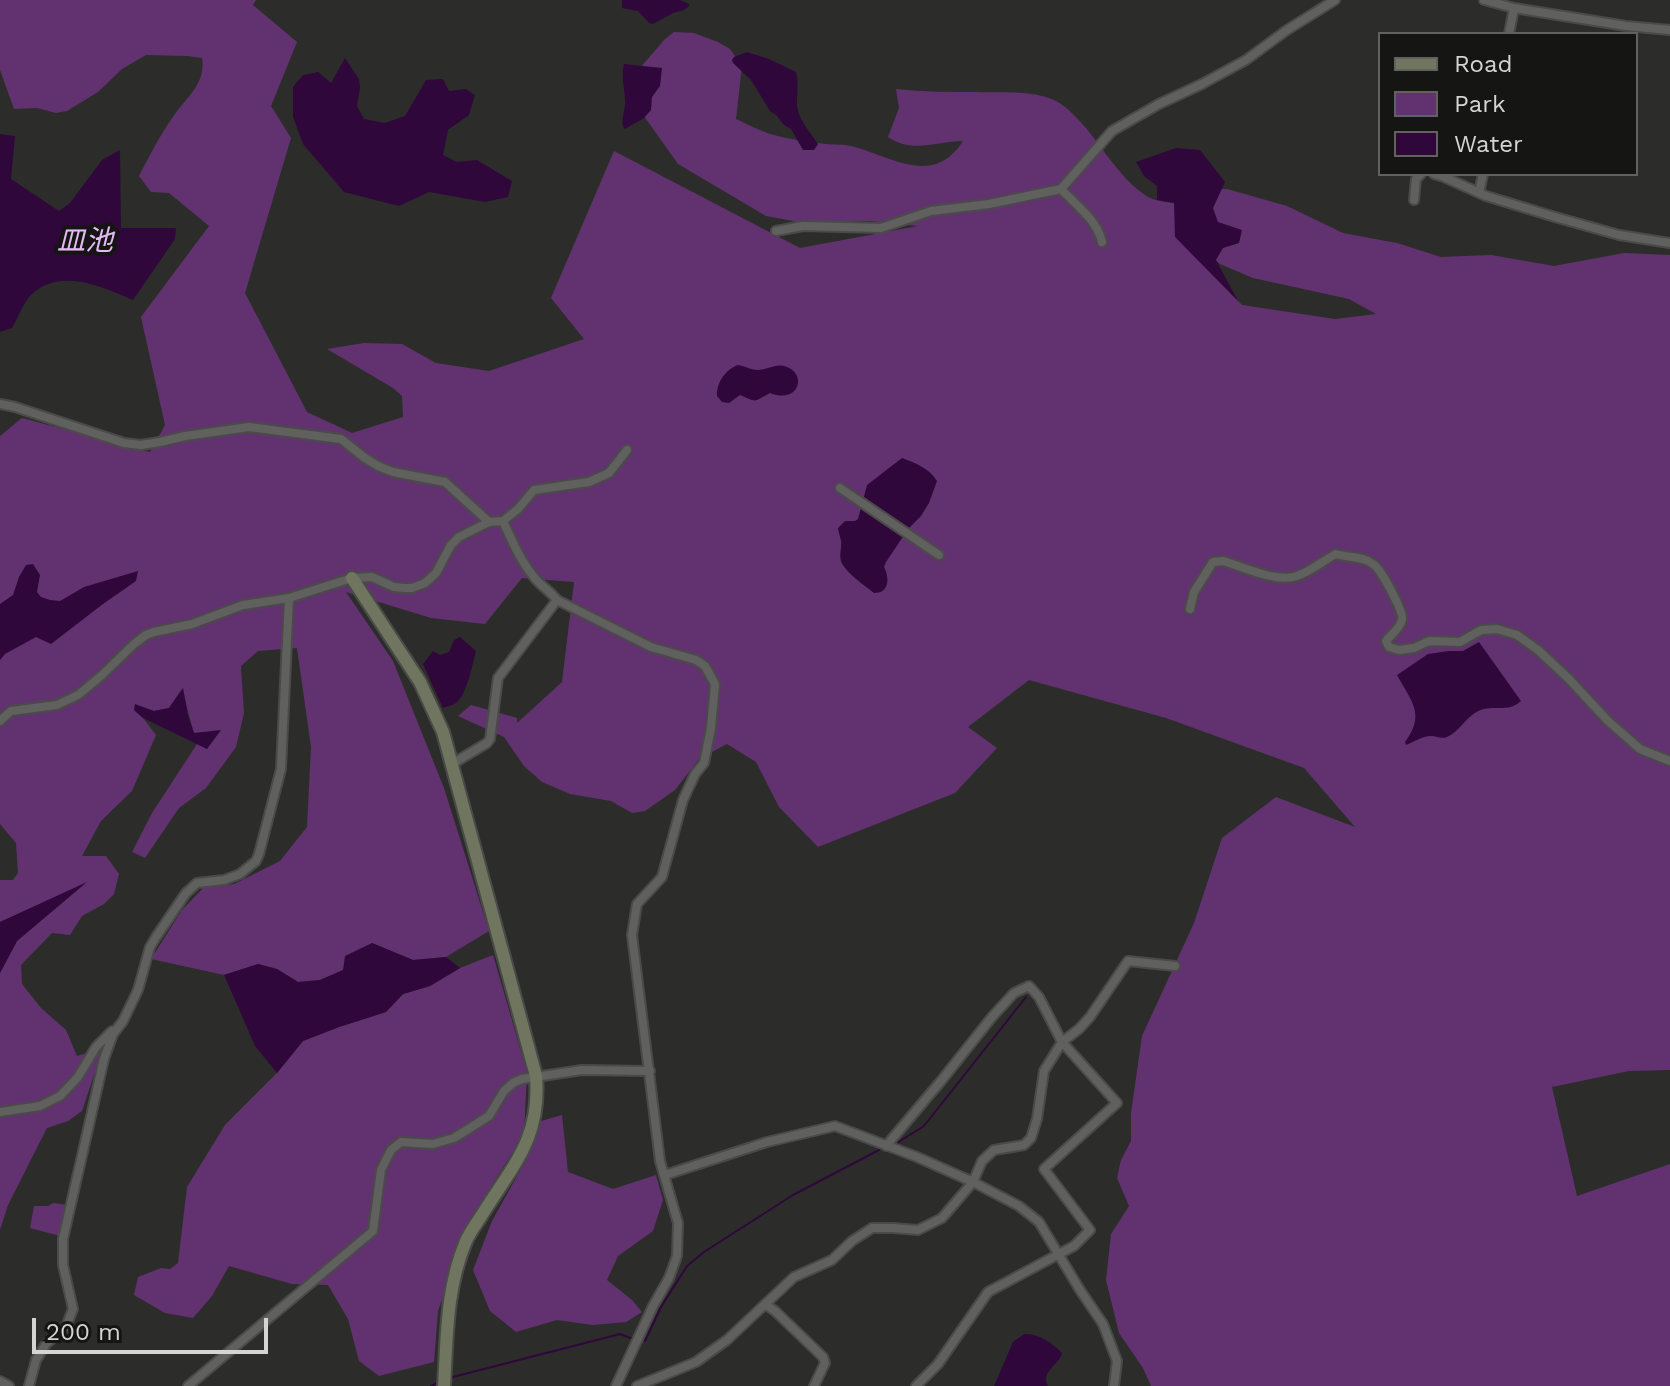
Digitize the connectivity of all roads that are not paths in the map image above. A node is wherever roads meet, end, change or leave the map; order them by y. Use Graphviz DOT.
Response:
graph roads {
  1 [pos="1335,0"];
  2 [pos="1484,0"];
  3 [pos="1514,8"];
  4 [pos="1670,30"];
  5 [pos="1509,32"];
  6 [pos="1419,176"];
  7 [pos="1441,176"];
  8 [pos="1483,176"];
  9 [pos="1061,189"];
  10 [pos="1479,193"];
  11 [pos="1414,200"];
  12 [pos="776,231"];
  13 [pos="1102,242"];
  14 [pos="1670,243"];
  15 [pos="0,404"];
  16 [pos="627,450"];
  17 [pos="840,488"];
  18 [pos="503,521"];
  19 [pos="489,522"];
  20 [pos="939,555"];
  21 [pos="352,578"];
  22 [pos="289,598"];
  23 [pos="557,600"];
  24 [pos="1190,609"];
  25 [pos="0,721"];
  26 [pos="1670,761"];
  27 [pos="452,764"];
  28 [pos="1175,966"];
  29 [pos="123,1021"];
  30 [pos="1062,1042"];
  31 [pos="650,1071"];
  32 [pos="536,1076"];
  33 [pos="0,1112"];
  34 [pos="886,1146"];
  35 [pos="665,1175"];
  36 [pos="973,1182"];
  37 [pos="1058,1254"];
  38 [pos="766,1305"];
  39 [pos="0,1381"];
  40 [pos="9,1386"];
  41 [pos="29,1386"];
  42 [pos="188,1386"];
  43 [pos="444,1386"];
  44 [pos="616,1386"];
  45 [pos="637,1386"];
  46 [pos="814,1386"];
  47 [pos="916,1386"];
  48 [pos="1114,1386"];
  1 -- 9 [label="street"];
  2 -- 3 [label="street"];
  3 -- 4 [label="street"];
  3 -- 5 [label="street"];
  6 -- 11 [label="street"];
  7 -- 10 [label="street"];
  8 -- 10 [label="street"];
  9 -- 12 [label="street"];
  9 -- 13 [label="street"];
  10 -- 14 [label="street"];
  15 -- 19 [label="street"];
  16 -- 18 [label="street"];
  17 -- 20 [label="street"];
  18 -- 19 [label="street"];
  18 -- 23 [label="street"];
  19 -- 21 [label="street"];
  21 -- 22 [label="street"];
  21 -- 27 [label="street"];
  22 -- 25 [label="street"];
  22 -- 29 [label="street"];
  23 -- 27 [label="street"];
  23 -- 31 [label="street"];
  24 -- 26 [label="street"];
  27 -- 32 [label="street"];
  28 -- 30 [label="street"];
  29 -- 33 [label="street"];
  29 -- 41 [label="street"];
  30 -- 34 [label="street"];
  30 -- 36 [label="street"];
  30 -- 37 [label="street"];
  31 -- 32 [label="street"];
  31 -- 35 [label="street"];
  32 -- 42 [label="street"];
  32 -- 43 [label="street"];
  34 -- 35 [label="street"];
  34 -- 36 [label="street"];
  35 -- 44 [label="street"];
  36 -- 37 [label="street"];
  36 -- 38 [label="street"];
  37 -- 47 [label="street"];
  37 -- 48 [label="street"];
  38 -- 45 [label="street"];
  38 -- 46 [label="street"];
  39 -- 40 [label="street"];
}
